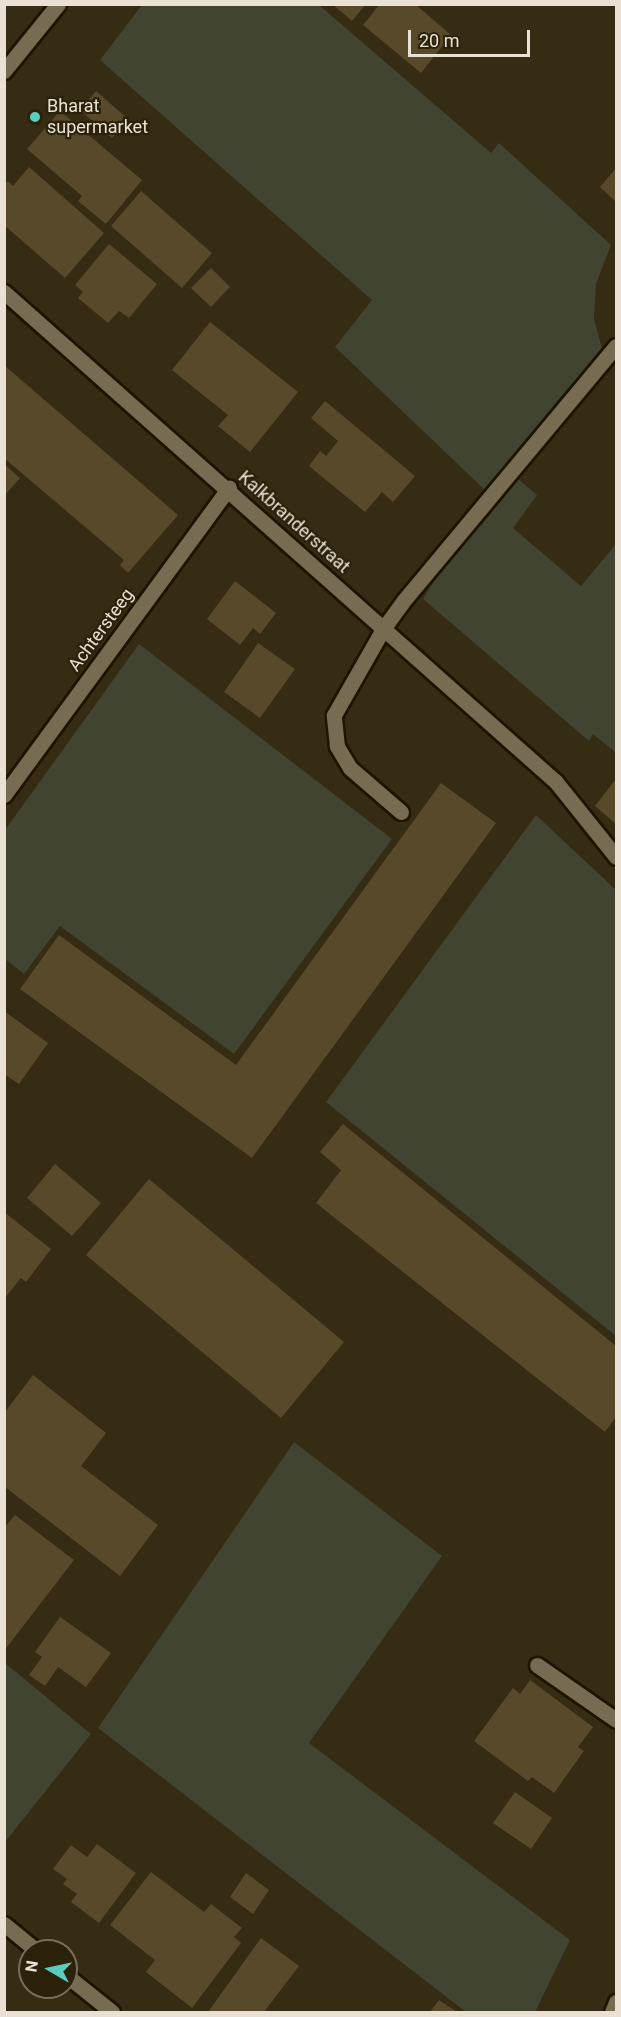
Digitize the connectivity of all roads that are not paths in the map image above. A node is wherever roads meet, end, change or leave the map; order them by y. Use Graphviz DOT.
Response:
graph roads {
  1 [pos="58,4"];
  2 [pos="4,71"];
  3 [pos="4,292"];
  4 [pos="616,346"];
  5 [pos="229,488"];
  6 [pos="383,629"];
  7 [pos="4,795"];
  8 [pos="401,812"];
  9 [pos="616,857"];
  10 [pos="537,1665"];
  11 [pos="616,1720"];
  12 [pos="4,1924"];
  13 [pos="22,1939"];
  14 [pos="78,1985"];
  15 [pos="616,2002"];
  16 [pos="112,2013"];
  17 [pos="612,2013"];
  1 -- 2 [label="street"];
  3 -- 5 [label="street, Kalkbranderstraat"];
  4 -- 6 [label="street"];
  5 -- 6 [label="street, Kalkbranderstraat"];
  5 -- 7 [label="street, Achtersteeg"];
  6 -- 8 [label="street"];
  6 -- 9 [label="street, Kalkbranderstraat"];
  10 -- 11 [label="street"];
  12 -- 13 [label="street"];
  14 -- 16 [label="street"];
  15 -- 17 [label="street"];
}
